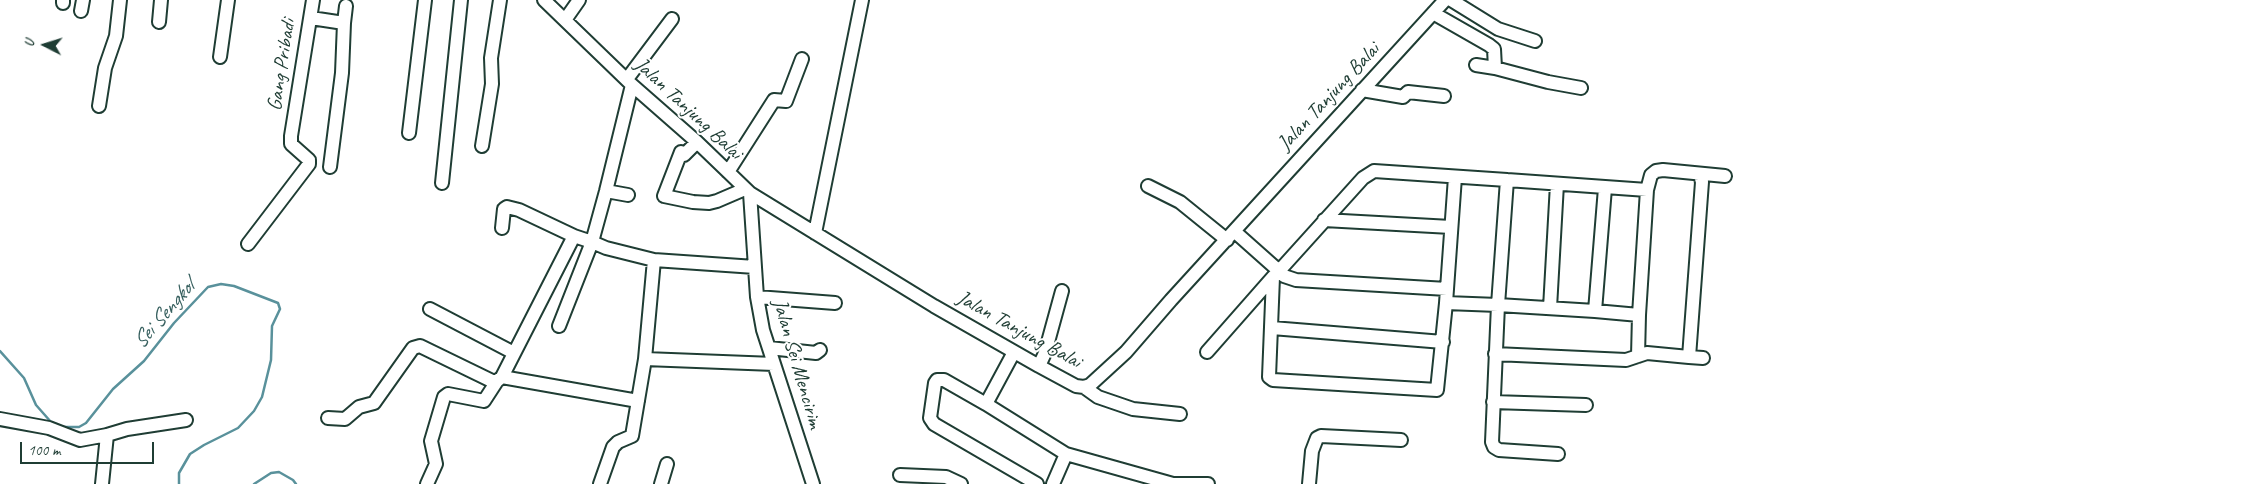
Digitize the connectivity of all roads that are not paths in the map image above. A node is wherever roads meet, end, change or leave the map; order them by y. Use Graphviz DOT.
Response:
graph roads {
  1 [pos="120,0"];
  2 [pos="161,0"];
  3 [pos="228,0"];
  4 [pos="313,0"];
  5 [pos="425,0"];
  6 [pos="461,0"];
  7 [pos="500,0"];
  8 [pos="544,0"];
  9 [pos="579,0"];
  10 [pos="862,0"];
  11 [pos="1445,0"];
  12 [pos="1451,0"];
  13 [pos="346,6"];
  14 [pos="1433,13"];
  15 [pos="311,18"];
  16 [pos="565,20"];
  17 [pos="672,20"];
  18 [pos="159,22"];
  19 [pos="344,23"];
  20 [pos="1536,41"];
  21 [pos="220,57"];
  22 [pos="802,59"];
  23 [pos="1476,65"];
  24 [pos="1495,68"];
  25 [pos="629,82"];
  26 [pos="1580,88"];
  27 [pos="1362,90"];
  28 [pos="1444,96"];
  29 [pos="100,106"];
  30 [pos="409,133"];
  31 [pos="697,142"];
  32 [pos="482,146"];
  33 [pos="330,167"];
  34 [pos="728,172"];
  35 [pos="1700,176"];
  36 [pos="1725,176"];
  37 [pos="1455,177"];
  38 [pos="1507,180"];
  39 [pos="442,183"];
  40 [pos="1557,184"];
  41 [pos="1148,186"];
  42 [pos="1605,188"];
  43 [pos="1647,190"];
  44 [pos="606,191"];
  45 [pos="747,191"];
  46 [pos="628,195"];
  47 [pos="1324,220"];
  48 [pos="502,228"];
  49 [pos="1451,228"];
  50 [pos="815,233"];
  51 [pos="1230,235"];
  52 [pos="574,236"];
  53 [pos="592,242"];
  54 [pos="248,244"];
  55 [pos="654,260"];
  56 [pos="755,268"];
  57 [pos="1276,274"];
  58 [pos="1447,289"];
  59 [pos="1062,291"];
  60 [pos="757,297"];
  61 [pos="835,303"];
  62 [pos="1446,303"];
  63 [pos="1498,305"];
  64 [pos="1550,308"];
  65 [pos="430,309"];
  66 [pos="1595,311"];
  67 [pos="1638,315"];
  68 [pos="559,326"];
  69 [pos="1272,328"];
  70 [pos="1443,342"];
  71 [pos="769,348"];
  72 [pos="820,350"];
  73 [pos="1014,352"];
  74 [pos="1207,352"];
  75 [pos="514,353"];
  76 [pos="1495,354"];
  77 [pos="1638,356"];
  78 [pos="1689,357"];
  79 [pos="1703,358"];
  80 [pos="645,359"];
  81 [pos="774,364"];
  82 [pos="1039,366"];
  83 [pos="499,379"];
  84 [pos="1084,387"];
  85 [pos="638,401"];
  86 [pos="1493,402"];
  87 [pos="986,404"];
  88 [pos="1586,405"];
  89 [pos="1180,414"];
  90 [pos="328,418"];
  91 [pos="0,419"];
  92 [pos="186,420"];
  93 [pos="107,435"];
  94 [pos="1402,440"];
  95 [pos="1066,454"];
  96 [pos="1558,454"];
  97 [pos="667,464"];
  98 [pos="900,475"];
  99 [pos="102,484"];
  100 [pos="427,484"];
  101 [pos="600,484"];
  102 [pos="661,484"];
  103 [pos="813,484"];
  104 [pos="961,484"];
  105 [pos="1037,484"];
  106 [pos="1053,484"];
  107 [pos="1208,484"];
  108 [pos="1309,484"];
  1 -- 29 [label="street"];
  2 -- 18 [label="street"];
  3 -- 21 [label="street"];
  4 -- 15 [label="street, Gang Pribadi"];
  5 -- 30 [label="street"];
  6 -- 39 [label="street"];
  7 -- 32 [label="street"];
  8 -- 16 [label="street, Jalan Tanjung Balai"];
  9 -- 16 [label="street"];
  10 -- 50 [label="street"];
  11 -- 14 [label="street, Jalan Tanjung Balai"];
  12 -- 20 [label="street"];
  13 -- 19 [label="street"];
  14 -- 24 [label="street"];
  14 -- 27 [label="street, Jalan Tanjung Balai"];
  15 -- 19 [label="street"];
  15 -- 54 [label="street, Gang Pribadi"];
  16 -- 25 [label="street, Jalan Tanjung Balai"];
  17 -- 25 [label="street"];
  19 -- 33 [label="street"];
  22 -- 34 [label="street"];
  23 -- 24 [label="street"];
  24 -- 26 [label="street"];
  25 -- 31 [label="street, Jalan Tanjung Balai"];
  25 -- 44 [label="street"];
  27 -- 28 [label="street"];
  27 -- 51 [label="street, Jalan Tanjung Balai"];
  31 -- 34 [label="street, Jalan Tanjung Balai"];
  31 -- 45 [label="street"];
  34 -- 45 [label="street, Jalan Tanjung Balai"];
  35 -- 36 [label="street"];
  35 -- 43 [label="street"];
  35 -- 78 [label="street"];
  37 -- 38 [label="street"];
  37 -- 47 [label="street"];
  37 -- 49 [label="street"];
  38 -- 40 [label="street"];
  38 -- 63 [label="street"];
  40 -- 42 [label="street"];
  40 -- 64 [label="street"];
  41 -- 51 [label="street"];
  42 -- 43 [label="street"];
  42 -- 66 [label="street"];
  43 -- 67 [label="street"];
  44 -- 46 [label="street"];
  44 -- 53 [label="street"];
  45 -- 50 [label="street, Jalan Tanjung Balai"];
  45 -- 56 [label="street, Jalan Sei Mencirim"];
  47 -- 49 [label="street"];
  47 -- 57 [label="street"];
  48 -- 52 [label="street"];
  49 -- 58 [label="street"];
  50 -- 73 [label="street, Jalan Tanjung Balai"];
  51 -- 57 [label="street"];
  51 -- 84 [label="street, Jalan Tanjung Balai"];
  52 -- 53 [label="street"];
  52 -- 75 [label="street"];
  53 -- 55 [label="street"];
  53 -- 68 [label="street"];
  55 -- 56 [label="street"];
  55 -- 80 [label="street"];
  56 -- 60 [label="street, Jalan Sei Mencirim"];
  57 -- 58 [label="street"];
  57 -- 69 [label="street"];
  57 -- 74 [label="street"];
  58 -- 62 [label="street"];
  59 -- 82 [label="street"];
  60 -- 61 [label="street"];
  60 -- 71 [label="street, Jalan Sei Mencirim"];
  62 -- 63 [label="street"];
  62 -- 70 [label="street"];
  63 -- 64 [label="street"];
  63 -- 76 [label="street"];
  64 -- 66 [label="street"];
  65 -- 75 [label="street"];
  66 -- 67 [label="street"];
  67 -- 77 [label="street"];
  69 -- 70 [label="street"];
  69 -- 70 [label="street"];
  71 -- 72 [label="street"];
  71 -- 81 [label="street, Jalan Sei Mencirim"];
  73 -- 82 [label="street, Jalan Tanjung Balai"];
  73 -- 87 [label="street"];
  75 -- 83 [label="street"];
  76 -- 77 [label="street"];
  76 -- 86 [label="street"];
  77 -- 78 [label="street"];
  78 -- 79 [label="street"];
  80 -- 81 [label="street"];
  80 -- 85 [label="street"];
  81 -- 103 [label="street, Jalan Sei Mencirim"];
  82 -- 84 [label="street, Jalan Tanjung Balai"];
  83 -- 85 [label="street"];
  83 -- 90 [label="street"];
  83 -- 100 [label="street"];
  84 -- 89 [label="street"];
  85 -- 101 [label="street"];
  86 -- 88 [label="street"];
  86 -- 96 [label="street"];
  87 -- 95 [label="street"];
  87 -- 105 [label="street"];
  91 -- 93 [label="street"];
  92 -- 93 [label="street"];
  93 -- 99 [label="street"];
  94 -- 108 [label="street"];
  95 -- 106 [label="street"];
  95 -- 107 [label="street"];
  97 -- 102 [label="street"];
  98 -- 104 [label="street"];
}
